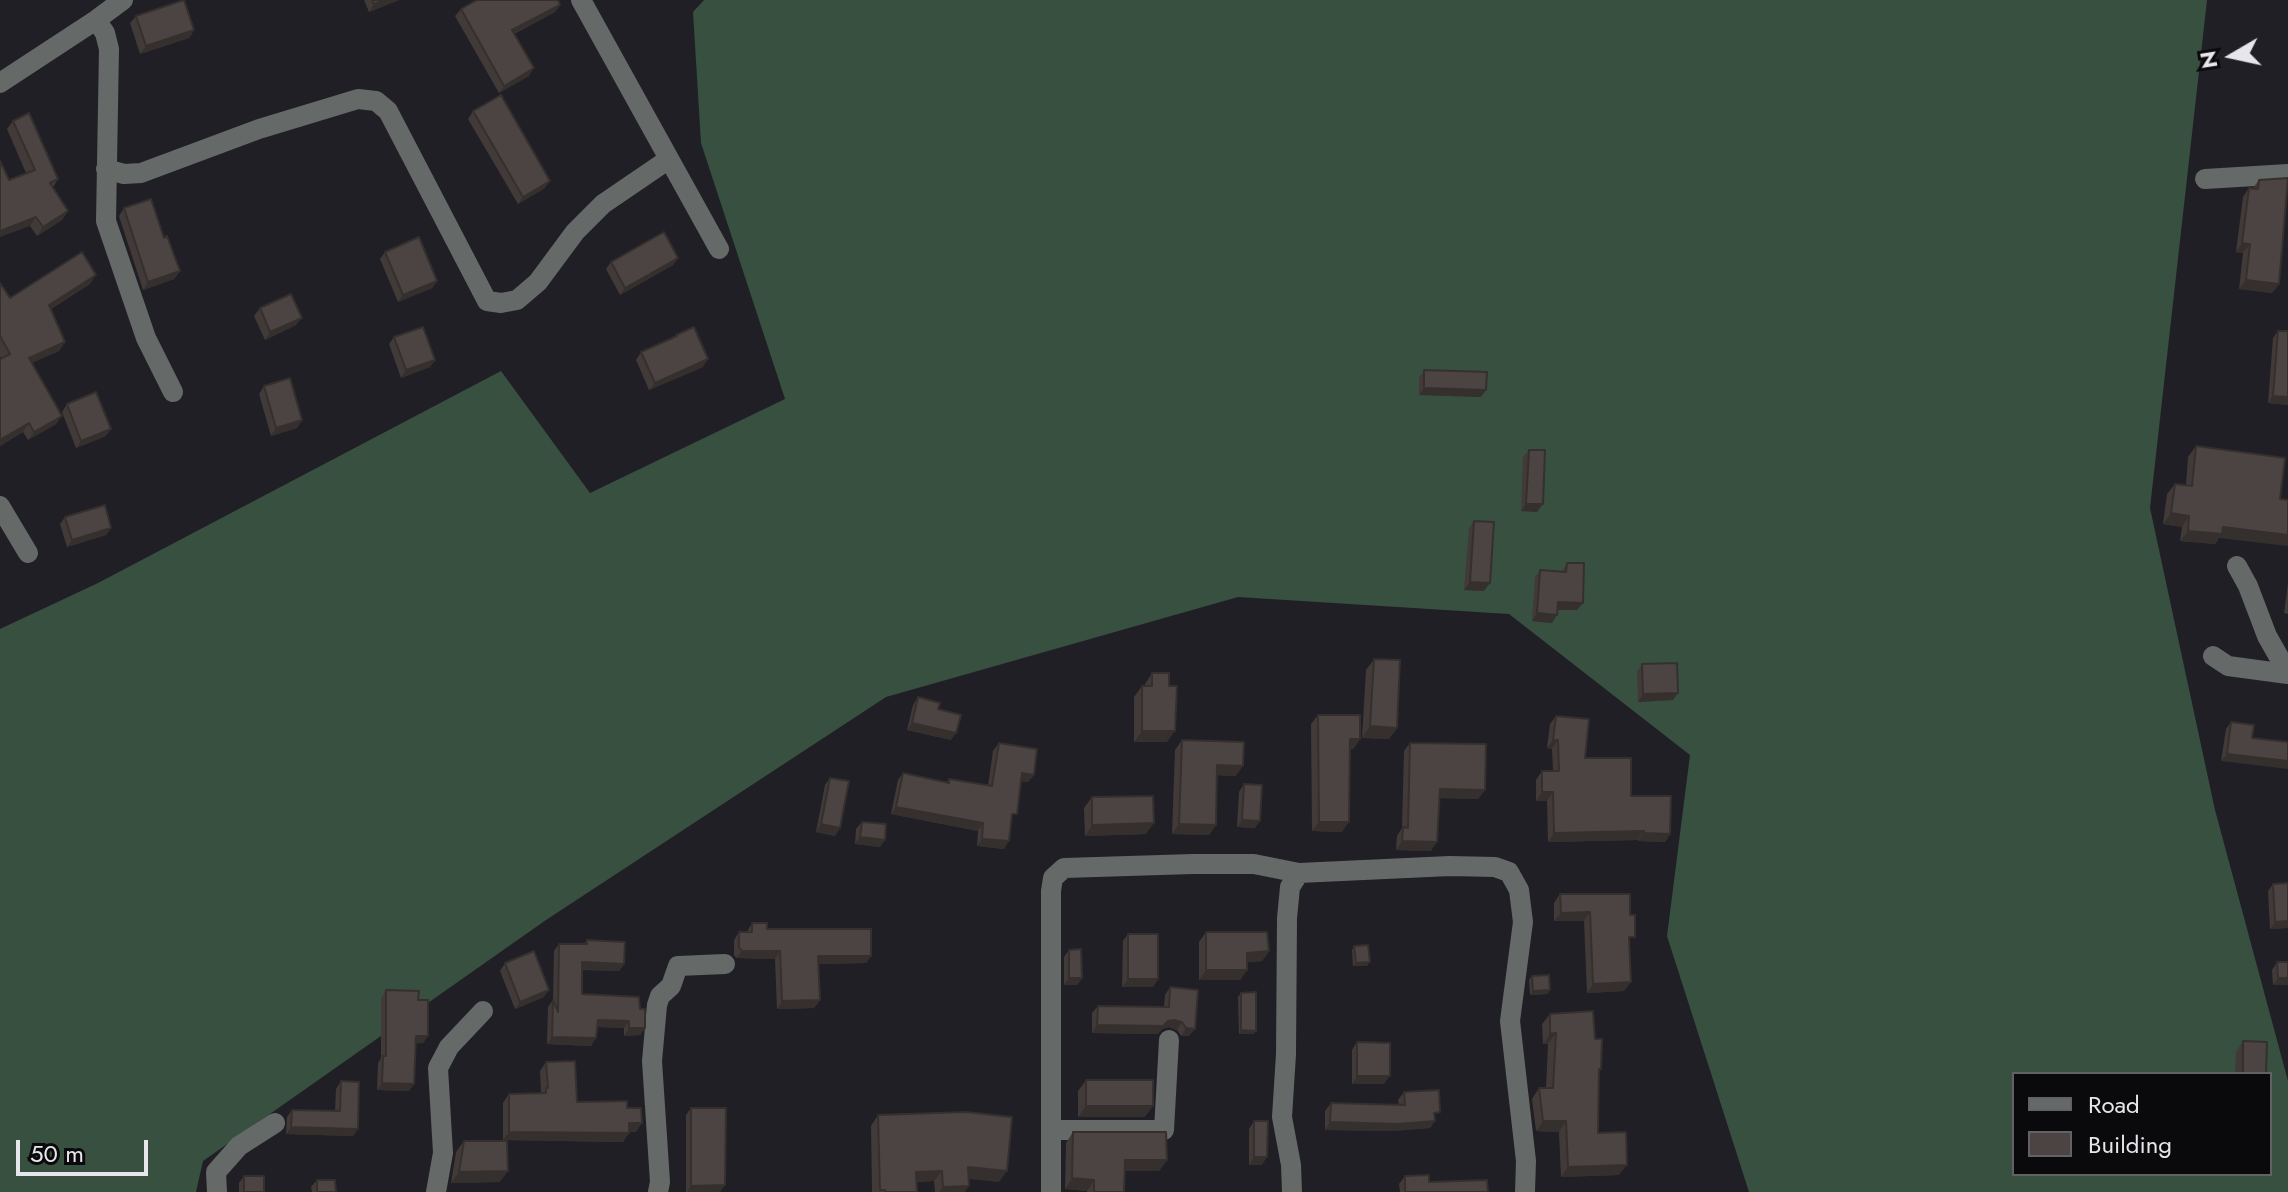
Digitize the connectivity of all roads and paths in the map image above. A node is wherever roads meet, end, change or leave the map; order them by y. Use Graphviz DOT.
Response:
graph roads {
  1 [pos="123,0"];
  2 [pos="581,0"];
  3 [pos="96,20"];
  4 [pos="0,83"];
  5 [pos="669,159"];
  6 [pos="106,169"];
  7 [pos="2288,174"];
  8 [pos="2205,179"];
  9 [pos="719,249"];
  10 [pos="173,392"];
  11 [pos="0,506"];
  12 [pos="28,553"];
  13 [pos="2237,566"];
  14 [pos="2213,656"];
  15 [pos="2288,674"];
  16 [pos="1299,873"];
  17 [pos="725,964"];
  18 [pos="483,1011"];
  19 [pos="1169,1040"];
  20 [pos="275,1123"];
  21 [pos="1051,1130"];
  22 [pos="217,1192"];
  23 [pos="436,1192"];
  24 [pos="658,1192"];
  25 [pos="1051,1192"];
  26 [pos="1292,1192"];
  27 [pos="1525,1192"];
  1 -- 3 [label="street"];
  2 -- 5 [label="street"];
  3 -- 4 [label="street"];
  3 -- 6 [label="street"];
  5 -- 6 [label="street"];
  5 -- 9 [label="street"];
  6 -- 10 [label="street"];
  7 -- 8 [label="street"];
  11 -- 12 [label="street"];
  13 -- 15 [label="street"];
  14 -- 15 [label="street"];
  16 -- 21 [label="street"];
  16 -- 26 [label="street"];
  16 -- 27 [label="street"];
  17 -- 24 [label="street"];
  18 -- 23 [label="street"];
  19 -- 21 [label="street"];
  20 -- 22 [label="street"];
  21 -- 25 [label="street"];
}
